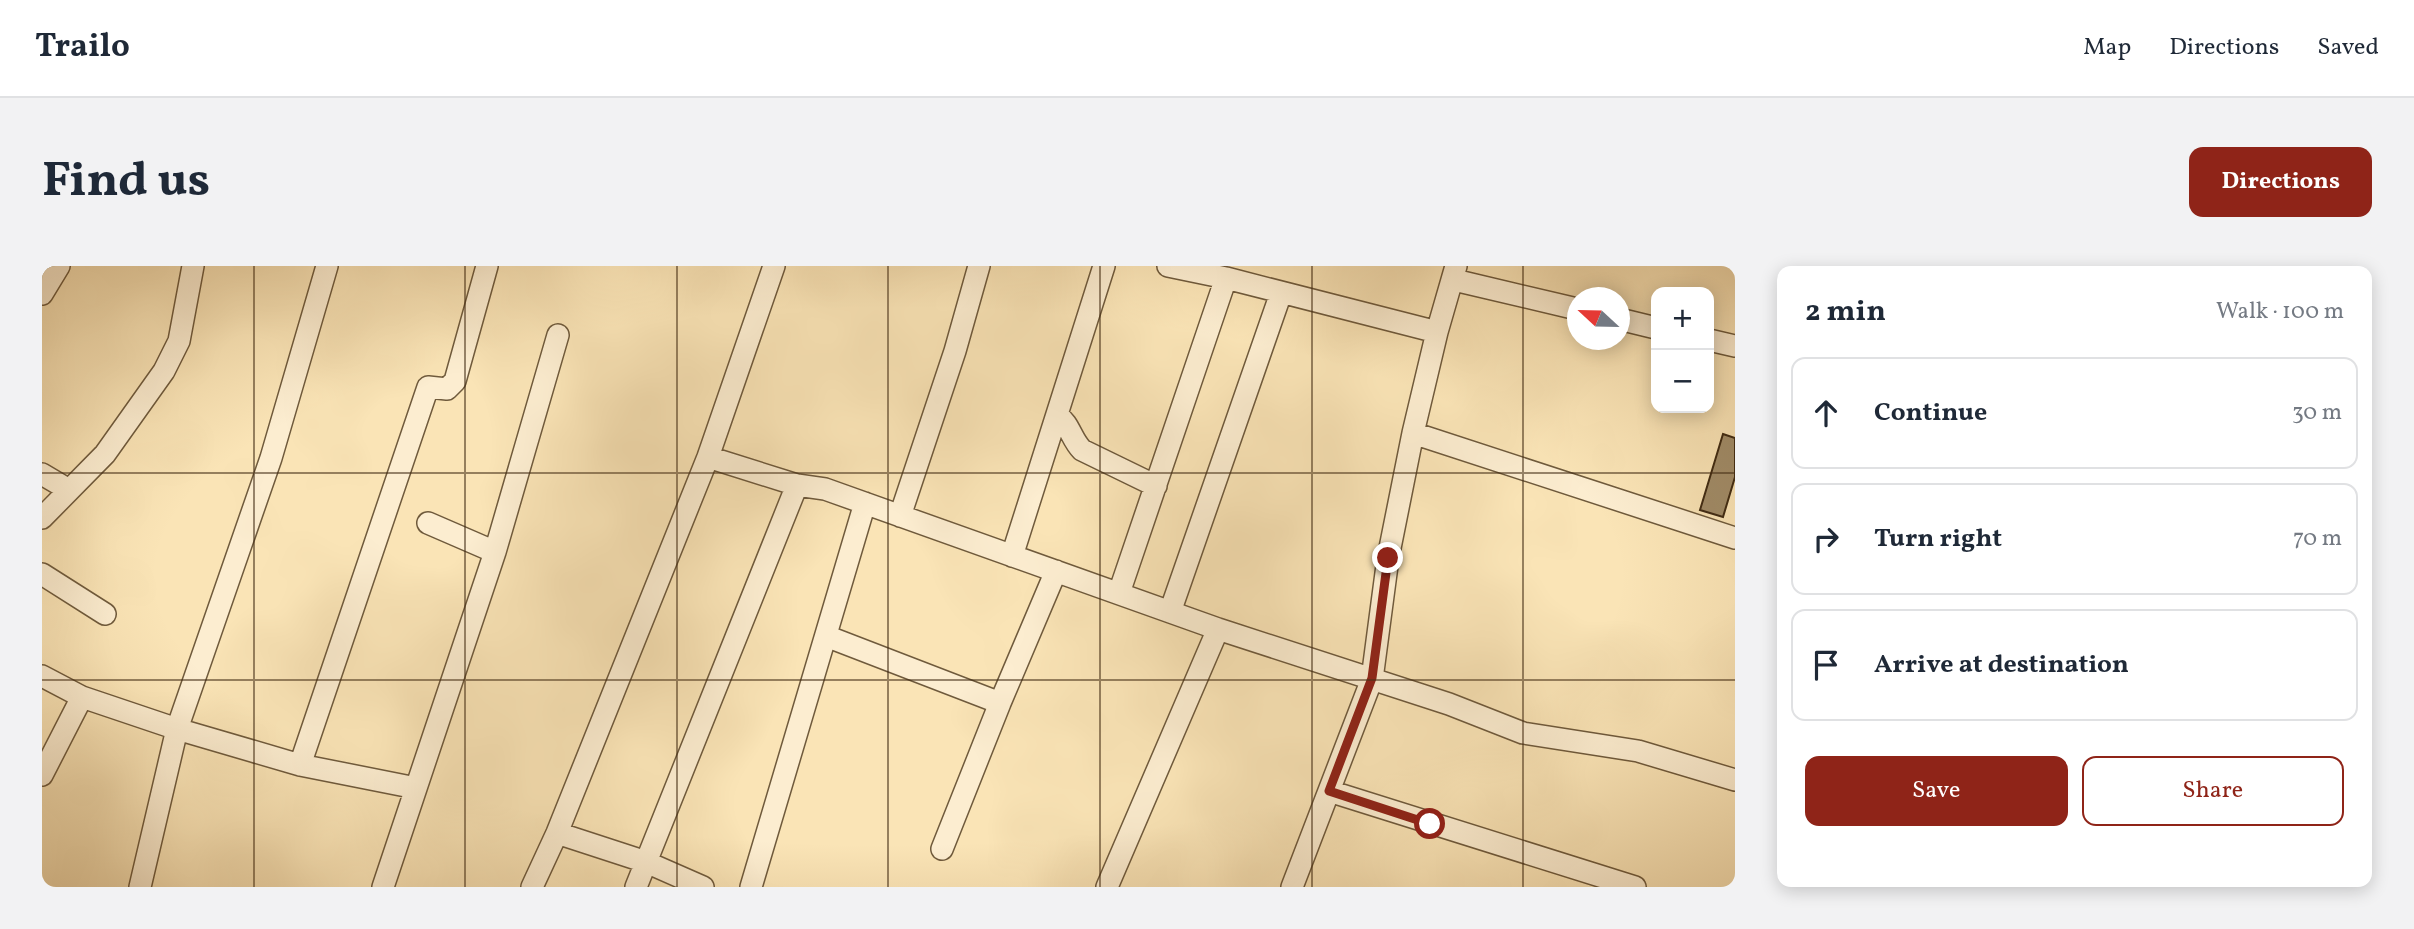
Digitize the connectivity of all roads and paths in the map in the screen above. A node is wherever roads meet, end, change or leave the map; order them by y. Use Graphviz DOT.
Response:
graph roads {
  1 [pos="59,266"];
  2 [pos="193,266"];
  3 [pos="327,266"];
  4 [pos="487,266"];
  5 [pos="774,266"];
  6 [pos="979,266"];
  7 [pos="1104,266"];
  8 [pos="1168,266"];
  9 [pos="1455,273"];
  10 [pos="1226,278"];
  11 [pos="1281,293"];
  12 [pos="42,294"];
  13 [pos="1567,306"];
  14 [pos="1630,322"];
  15 [pos="1651,327"];
  16 [pos="1437,332"];
  17 [pos="558,335"];
  18 [pos="1714,341"];
  19 [pos="1735,346"];
  20 [pos="1057,415"];
  21 [pos="1413,433"];
  22 [pos="708,457"];
  23 [pos="42,474"];
  24 [pos="797,485"];
  25 [pos="1156,486"];
  26 [pos="69,490"];
  27 [pos="865,503"];
  28 [pos="900,516"];
  29 [pos="42,518"];
  30 [pos="428,523"];
  31 [pos="1735,537"];
  32 [pos="495,552"];
  33 [pos="1013,556"];
  34 [pos="1056,571"];
  35 [pos="42,574"];
  36 [pos="1119,593"];
  37 [pos="1170,612"];
  38 [pos="105,614"];
  39 [pos="1218,629"];
  40 [pos="826,636"];
  41 [pos="42,676"];
  42 [pos="1372,678"];
  43 [pos="82,698"];
  44 [pos="1000,703"];
  45 [pos="177,729"];
  46 [pos="300,765"];
  47 [pos="42,775"];
  48 [pos="1735,780"];
  49 [pos="416,788"];
  50 [pos="1329,791"];
  51 [pos="557,833"];
  52 [pos="942,849"];
  53 [pos="646,862"];
  54 [pos="141,887"];
  55 [pos="383,887"];
  56 [pos="532,887"];
  57 [pos="636,887"];
  58 [pos="704,887"];
  59 [pos="751,887"];
  60 [pos="1107,887"];
  61 [pos="1292,887"];
  62 [pos="1635,887"];
  1 -- 12 [label="street"];
  2 -- 26 [label="street"];
  3 -- 45 [label="street"];
  4 -- 46 [label="street"];
  5 -- 22 [label="street"];
  6 -- 28 [label="street"];
  7 -- 20 [label="street"];
  8 -- 10 [label="street"];
  9 -- 13 [label="street"];
  9 -- 16 [label="street"];
  10 -- 11 [label="street"];
  10 -- 25 [label="street"];
  11 -- 16 [label="street"];
  11 -- 37 [label="street"];
  14 -- 15 [label="street"];
  16 -- 21 [label="street"];
  17 -- 32 [label="street"];
  18 -- 19 [label="street"];
  20 -- 25 [label="street"];
  20 -- 33 [label="street"];
  21 -- 31 [label="street"];
  21 -- 42 [label="street"];
  22 -- 24 [label="street"];
  22 -- 51 [label="street"];
  23 -- 26 [label="street"];
  24 -- 27 [label="street"];
  24 -- 53 [label="street"];
  25 -- 36 [label="street"];
  26 -- 29 [label="street"];
  27 -- 28 [label="street"];
  27 -- 40 [label="street"];
  28 -- 33 [label="street"];
  30 -- 32 [label="street"];
  32 -- 49 [label="street"];
  33 -- 34 [label="street"];
  34 -- 36 [label="street"];
  34 -- 44 [label="street"];
  35 -- 38 [label="street"];
  36 -- 37 [label="street"];
  37 -- 39 [label="street"];
  39 -- 42 [label="street"];
  39 -- 60 [label="street"];
  40 -- 44 [label="street"];
  40 -- 59 [label="street"];
  41 -- 43 [label="street"];
  42 -- 48 [label="street"];
  42 -- 50 [label="street"];
  43 -- 45 [label="street"];
  43 -- 47 [label="street"];
  44 -- 52 [label="street"];
  45 -- 46 [label="street"];
  45 -- 54 [label="street"];
  46 -- 49 [label="street"];
  49 -- 55 [label="street"];
  50 -- 61 [label="street"];
  50 -- 62 [label="street"];
  51 -- 53 [label="street"];
  51 -- 56 [label="street"];
  53 -- 57 [label="street"];
  53 -- 58 [label="street"];
}
